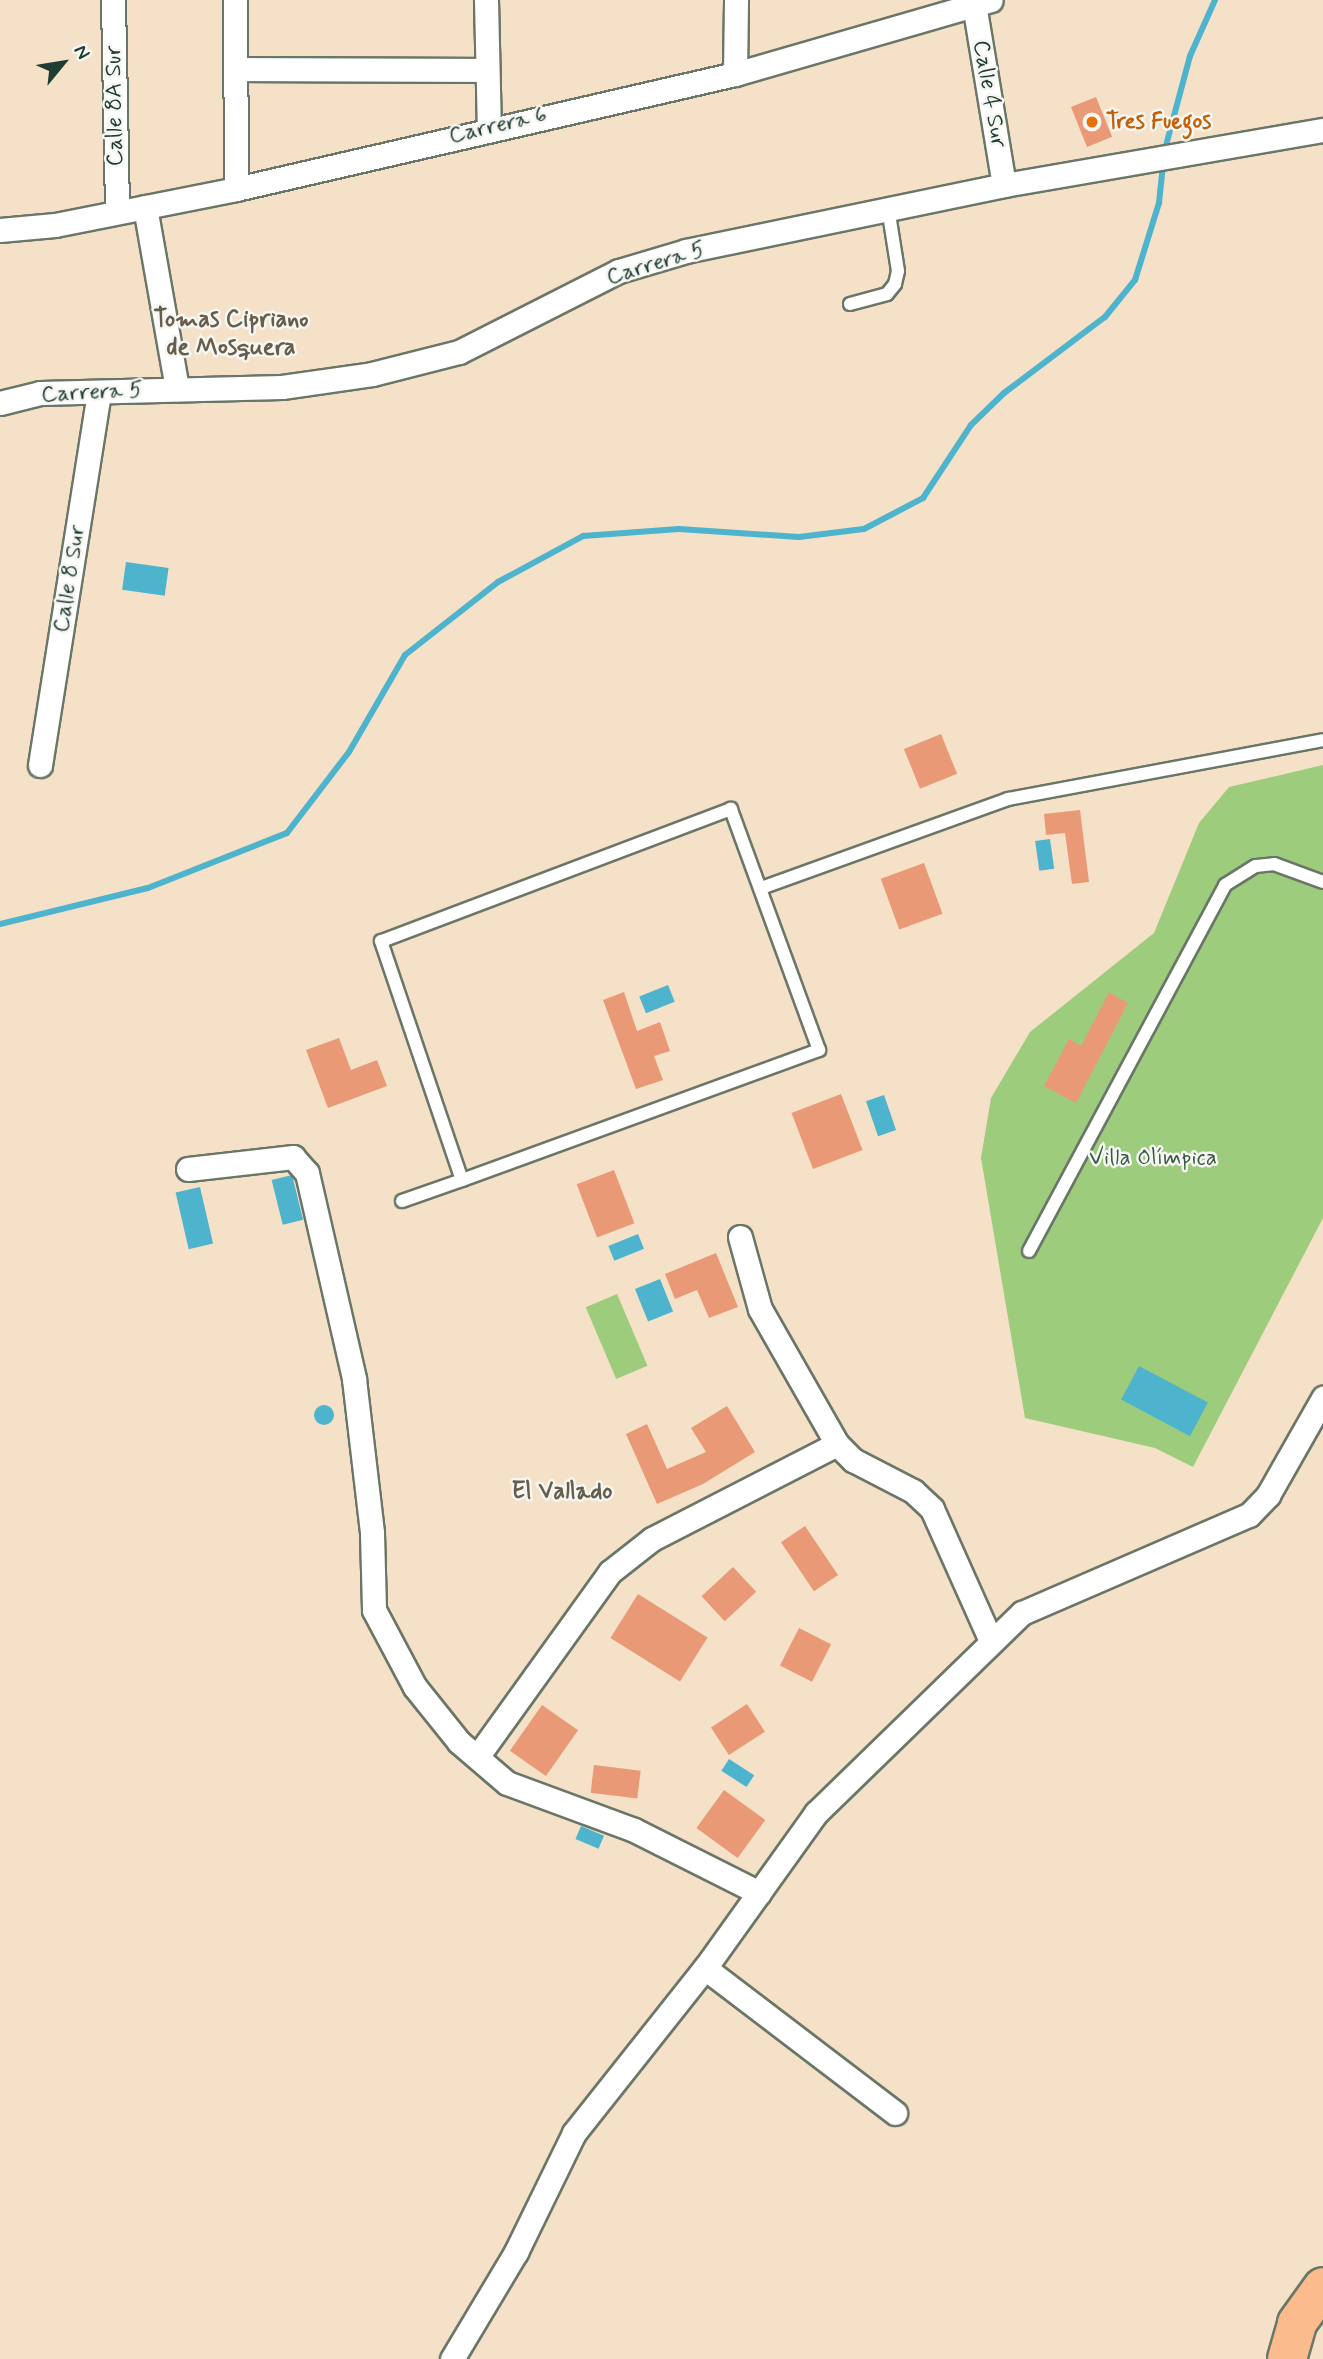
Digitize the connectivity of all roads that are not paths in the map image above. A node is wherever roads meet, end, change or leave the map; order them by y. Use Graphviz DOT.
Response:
graph roads {
  1 [pos="113,0"];
  2 [pos="235,0"];
  3 [pos="486,0"];
  4 [pos="736,0"];
  5 [pos="982,2"];
  6 [pos="907,11"];
  7 [pos="236,69"];
  8 [pos="487,70"];
  9 [pos="735,74"];
  10 [pos="489,128"];
  11 [pos="1323,130"];
  12 [pos="1004,185"];
  13 [pos="236,189"];
  14 [pos="145,207"];
  15 [pos="888,208"];
  16 [pos="117,212"];
  17 [pos="0,230"];
  18 [pos="850,304"];
  19 [pos="177,388"];
  20 [pos="99,393"];
  21 [pos="0,403"];
  22 [pos="1323,740"];
  23 [pos="40,765"];
  24 [pos="1323,882"];
  25 [pos="761,888"];
  26 [pos="188,1169"];
  27 [pos="462,1180"];
  28 [pos="402,1201"];
  29 [pos="740,1237"];
  30 [pos="1029,1251"];
  31 [pos="1323,1398"];
  32 [pos="836,1444"];
  33 [pos="991,1640"];
  34 [pos="477,1757"];
  35 [pos="759,1893"];
  36 [pos="705,1968"];
  37 [pos="895,2113"];
  38 [pos="1323,2287"];
  39 [pos="452,2359"];
  40 [pos="1287,2359"];
  1 -- 16 [label="street, Calle 8A Sur"];
  2 -- 7 [label="street"];
  3 -- 8 [label="street"];
  4 -- 9 [label="street"];
  5 -- 6 [label="street, Carrera 6"];
  5 -- 12 [label="street, Calle 4 Sur"];
  6 -- 9 [label="street, Carrera 6"];
  7 -- 8 [label="street"];
  7 -- 13 [label="street"];
  8 -- 10 [label="street"];
  9 -- 10 [label="street, Carrera 6"];
  10 -- 13 [label="street, Carrera 6"];
  11 -- 12 [label="street, Carrera 5"];
  12 -- 15 [label="street, Carrera 5"];
  13 -- 14 [label="street, Carrera 6"];
  14 -- 16 [label="street, Carrera 6"];
  14 -- 19 [label="street"];
  15 -- 18 [label="lane"];
  15 -- 19 [label="street, Carrera 5"];
  16 -- 17 [label="street, Carrera 6"];
  19 -- 20 [label="street, Carrera 5"];
  20 -- 21 [label="street, Carrera 5"];
  20 -- 23 [label="street, Calle 8 Sur"];
  22 -- 25 [label="lane"];
  24 -- 30 [label="lane"];
  25 -- 27 [label="lane"];
  25 -- 27 [label="lane"];
  26 -- 34 [label="street"];
  27 -- 28 [label="lane"];
  29 -- 32 [label="street"];
  31 -- 33 [label="street"];
  32 -- 33 [label="street"];
  32 -- 34 [label="street"];
  33 -- 35 [label="street"];
  34 -- 35 [label="street"];
  35 -- 36 [label="street"];
  36 -- 37 [label="street"];
  36 -- 39 [label="street"];
  38 -- 40 [label="highway"];
}
